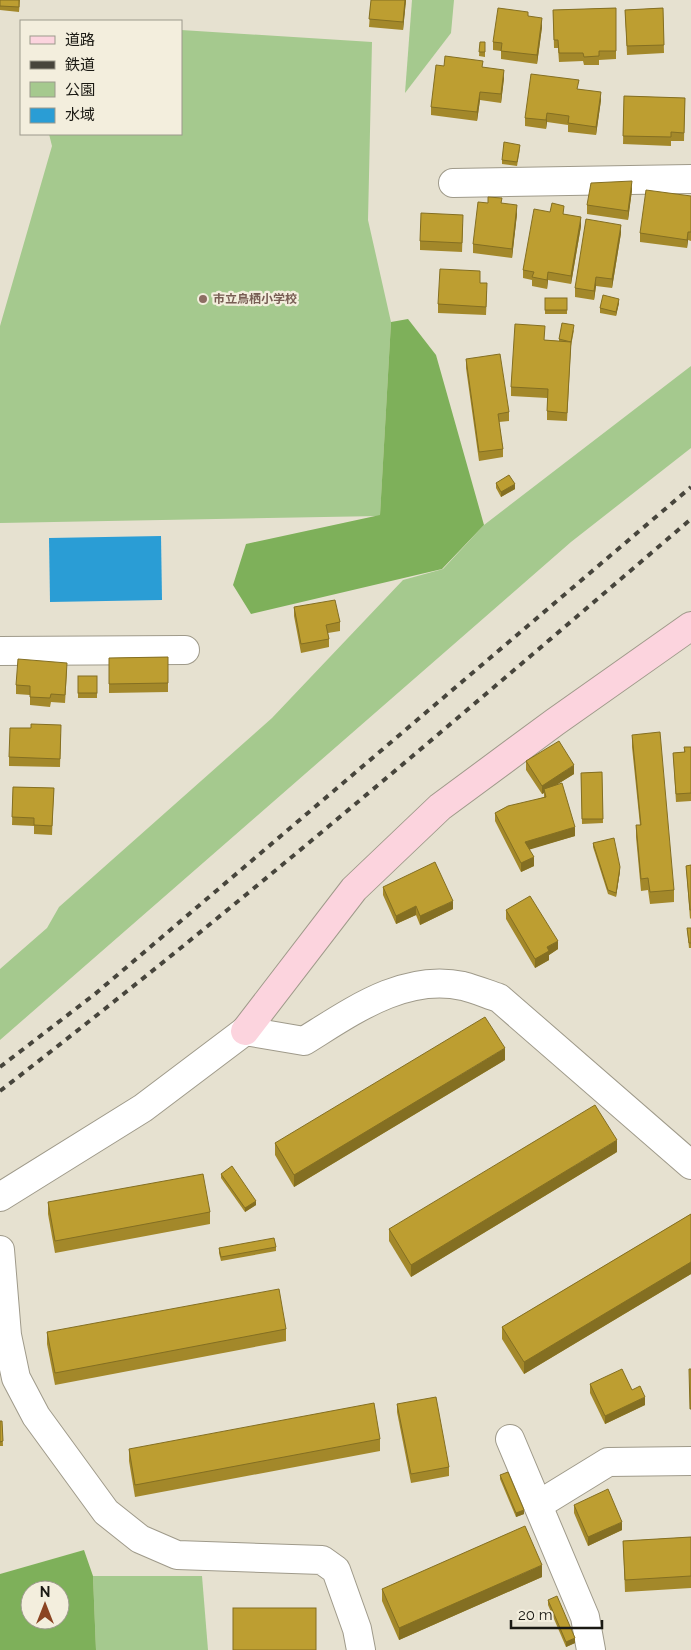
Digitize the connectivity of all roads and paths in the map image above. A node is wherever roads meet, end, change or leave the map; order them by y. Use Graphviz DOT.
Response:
graph roads {
  1 [pos="691,179"];
  2 [pos="453,182"];
  3 [pos="691,626"];
  4 [pos="185,650"];
  5 [pos="0,651"];
  6 [pos="245,1031"];
  7 [pos="691,1165"];
  8 [pos="0,1197"];
  9 [pos="0,1250"];
  10 [pos="510,1439"];
  11 [pos="691,1461"];
  12 [pos="538,1506"];
  13 [pos="361,1650"];
  14 [pos="591,1650"];
  1 -- 2 [label="street"];
  3 -- 6 [label="street"];
  4 -- 5 [label="street"];
  6 -- 7 [label="street"];
  6 -- 8 [label="street"];
  9 -- 13 [label="street"];
  10 -- 12 [label="street"];
  11 -- 12 [label="street"];
  12 -- 14 [label="street"];
}
